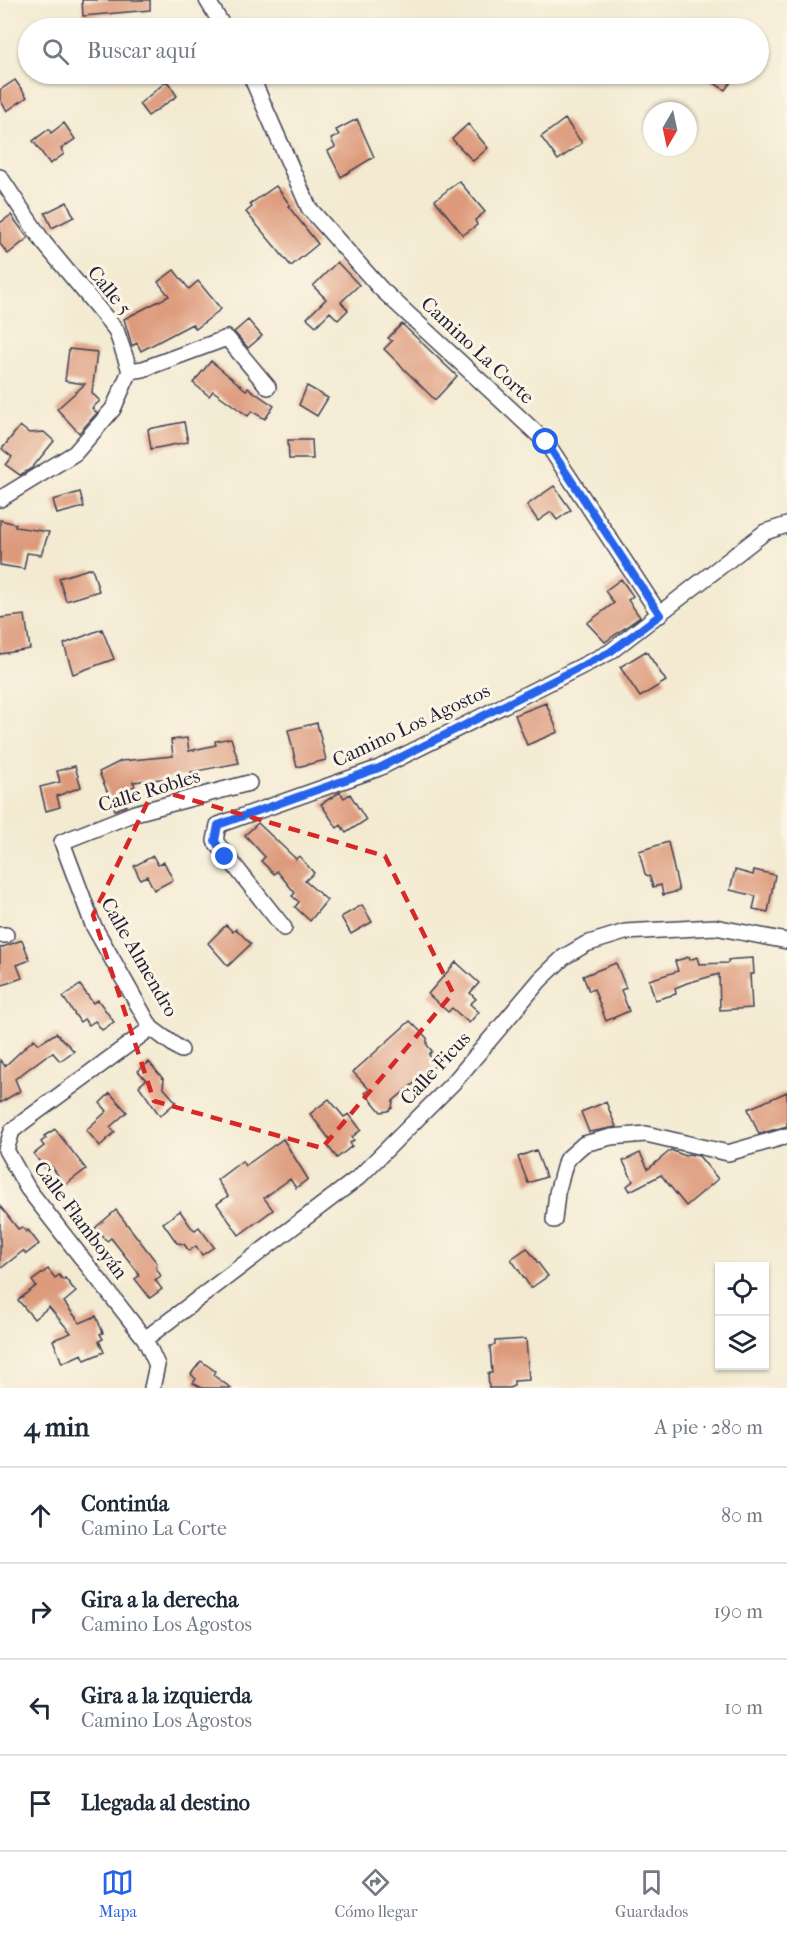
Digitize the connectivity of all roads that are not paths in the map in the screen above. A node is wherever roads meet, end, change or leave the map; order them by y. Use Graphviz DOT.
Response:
graph roads {
  1 [pos="207,0"];
  2 [pos="218,18"];
  3 [pos="254,84"];
  4 [pos="0,177"];
  5 [pos="130,371"];
  6 [pos="268,387"];
  7 [pos="0,499"];
  8 [pos="787,525"];
  9 [pos="660,615"];
  10 [pos="249,783"];
  11 [pos="62,842"];
  12 [pos="284,928"];
  13 [pos="787,941"];
  14 [pos="152,1028"];
  15 [pos="182,1050"];
  16 [pos="787,1136"];
  17 [pos="554,1220"];
  18 [pos="145,1339"];
  19 [pos="152,1388"];
  1 -- 2 [label="street"];
  3 -- 9 [label="street, Camino La Corte"];
  4 -- 5 [label="street, Calle 5"];
  5 -- 6 [label="street"];
  5 -- 7 [label="street"];
  8 -- 9 [label="street"];
  9 -- 12 [label="street, Camino Los Agostos"];
  10 -- 11 [label="street, Calle Robles"];
  11 -- 14 [label="street, Calle Almendro"];
  13 -- 18 [label="street, Calle Ficus"];
  14 -- 15 [label="street, Calle Almendro"];
  14 -- 18 [label="street, Calle Flamboyán"];
  16 -- 17 [label="street"];
  18 -- 19 [label="street, Calle Flamboyán"];
}
